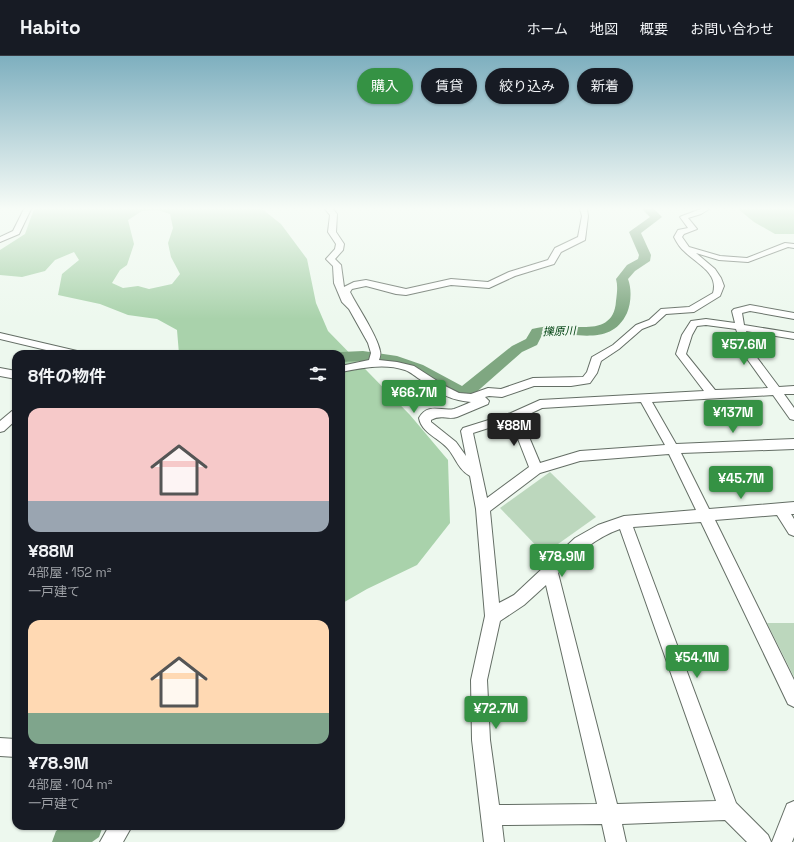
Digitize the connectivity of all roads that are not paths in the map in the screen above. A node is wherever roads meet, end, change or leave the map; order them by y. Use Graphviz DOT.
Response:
graph roads {
  1 [pos="340,246"];
  2 [pos="567,246"];
  3 [pos="786,246"];
  4 [pos="683,247"];
  5 [pos="353,307"];
  6 [pos="794,316"];
  7 [pos="740,327"];
  8 [pos="0,336"];
  9 [pos="794,336"];
  10 [pos="61,350"];
  11 [pos="374,359"];
  12 [pos="345,368"];
  13 [pos="0,372"];
  14 [pos="12,374"];
  15 [pos="794,390"];
  16 [pos="775,391"];
  17 [pos="502,393"];
  18 [pos="712,394"];
  19 [pos="645,399"];
  20 [pos="9,416"];
  21 [pos="515,416"];
  22 [pos="794,416"];
  23 [pos="0,428"];
  24 [pos="794,444"];
  25 [pos="673,449"];
  26 [pos="536,469"];
  27 [pos="475,474"];
  28 [pos="794,508"];
  29 [pos="780,509"];
  30 [pos="483,510"];
  31 [pos="705,516"];
  32 [pos="624,522"];
  33 [pos="794,530"];
  34 [pos="550,571"];
  35 [pos="493,616"];
  36 [pos="794,698"];
  37 [pos="0,747"];
  38 [pos="12,748"];
  39 [pos="729,810"];
  40 [pos="794,810"];
  41 [pos="610,814"];
  42 [pos="492,815"];
  43 [pos="119,830"];
  44 [pos="110,842"];
  45 [pos="494,842"];
  46 [pos="616,842"];
  47 [pos="761,842"];
  48 [pos="782,842"];
  1 -- 5 [label="street"];
  2 -- 5 [label="street"];
  3 -- 4 [label="street"];
  4 -- 17 [label="street"];
  5 -- 11 [label="street"];
  6 -- 7 [label="street"];
  7 -- 9 [label="street"];
  7 -- 16 [label="street"];
  7 -- 18 [label="street"];
  8 -- 10 [label="street"];
  11 -- 12 [label="street"];
  11 -- 17 [label="street"];
  13 -- 14 [label="street"];
  15 -- 16 [label="street"];
  16 -- 18 [label="street"];
  16 -- 22 [label="street"];
  17 -- 27 [label="street"];
  18 -- 19 [label="street"];
  19 -- 21 [label="street"];
  19 -- 25 [label="street"];
  20 -- 23 [label="street"];
  21 -- 26 [label="street"];
  21 -- 27 [label="street"];
  24 -- 25 [label="street"];
  25 -- 26 [label="street"];
  25 -- 31 [label="street"];
  26 -- 30 [label="street"];
  27 -- 30 [label="street"];
  28 -- 29 [label="street"];
  29 -- 31 [label="street"];
  29 -- 33 [label="street"];
  30 -- 35 [label="street"];
  31 -- 32 [label="street"];
  31 -- 36 [label="street"];
  32 -- 34 [label="street"];
  32 -- 39 [label="street"];
  34 -- 35 [label="street"];
  34 -- 41 [label="street"];
  35 -- 42 [label="street"];
  37 -- 38 [label="street"];
  39 -- 41 [label="street"];
  39 -- 47 [label="street"];
  40 -- 48 [label="street"];
  41 -- 42 [label="street"];
  41 -- 46 [label="street"];
  42 -- 45 [label="street"];
  43 -- 44 [label="street"];
}
